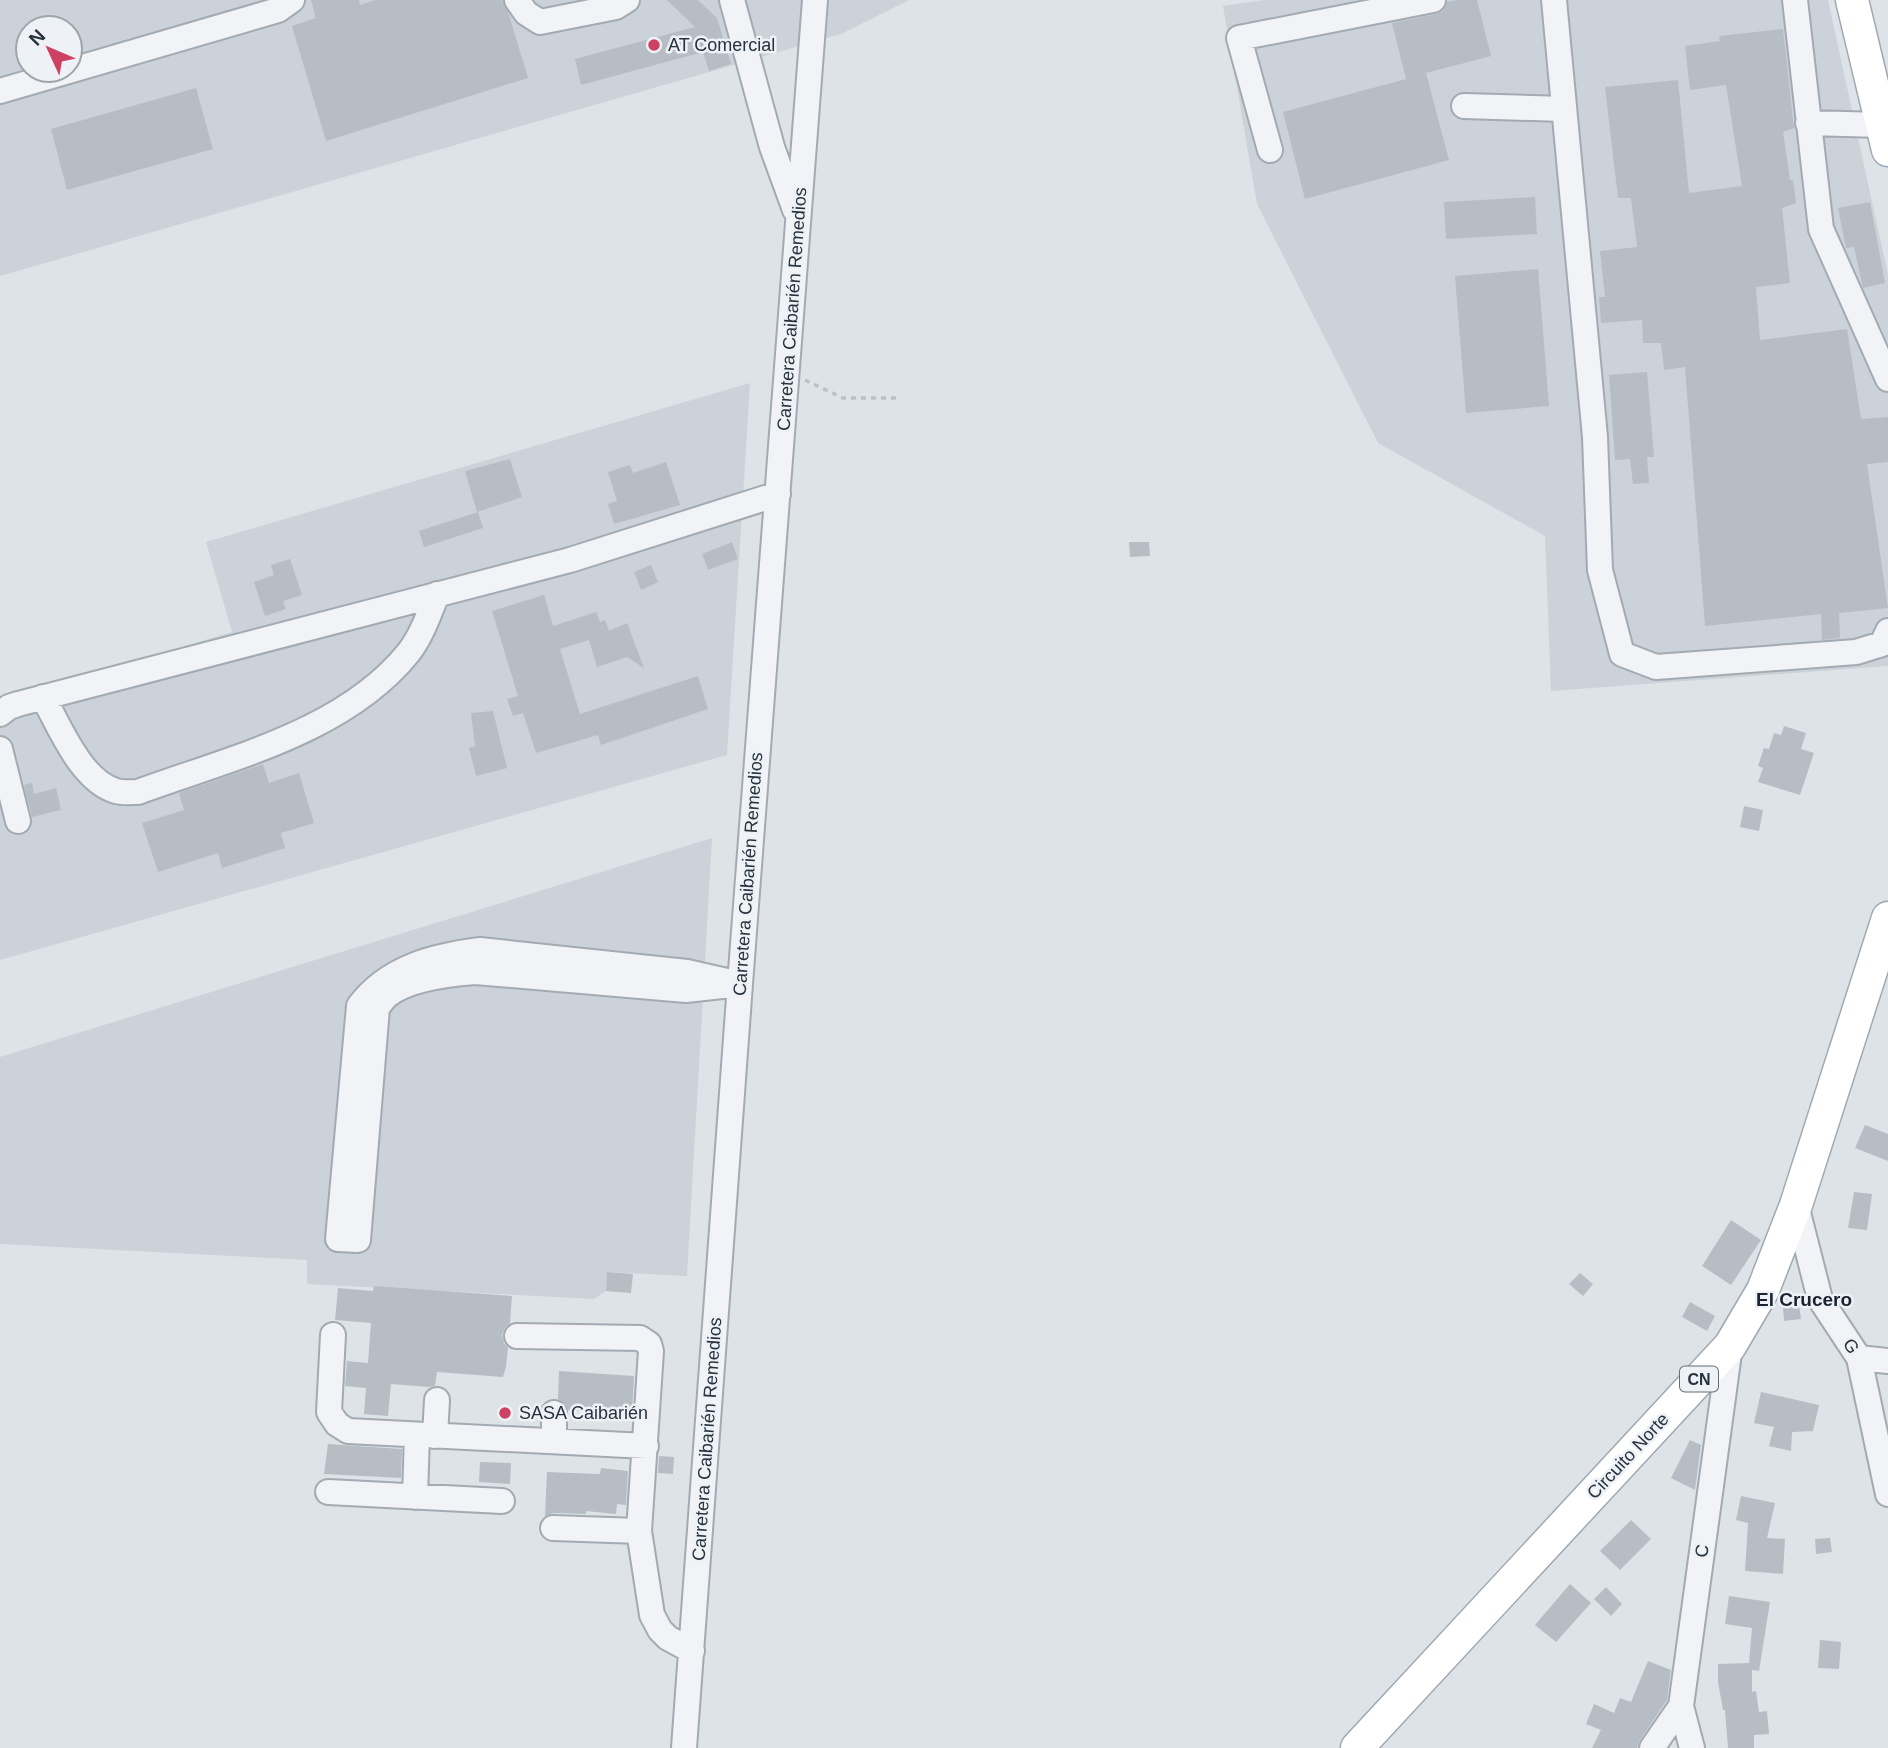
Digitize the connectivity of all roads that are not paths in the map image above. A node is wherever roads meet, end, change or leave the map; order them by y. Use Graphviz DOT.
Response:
graph roads {
  1 [pos="292,0"];
  2 [pos="517,0"];
  3 [pos="627,0"];
  4 [pos="732,0"];
  5 [pos="815,0"];
  6 [pos="1433,0"];
  7 [pos="1554,0"];
  8 [pos="1795,0"];
  9 [pos="1852,0"];
  10 [pos="0,91"];
  11 [pos="1464,106"];
  12 [pos="1563,109"];
  13 [pos="1808,123"];
  14 [pos="1885,137"];
  15 [pos="1270,150"];
  16 [pos="799,219"];
  17 [pos="1888,379"];
  18 [pos="778,494"];
  19 [pos="437,594"];
  20 [pos="1888,631"];
  21 [pos="43,697"];
  22 [pos="0,714"];
  23 [pos="0,749"];
  24 [pos="18,821"];
  25 [pos="1888,918"];
  26 [pos="740,984"];
  27 [pos="1796,1205"];
  28 [pos="333,1335"];
  29 [pos="517,1336"];
  30 [pos="1730,1346"];
  31 [pos="1859,1358"];
  32 [pos="1888,1361"];
  33 [pos="437,1400"];
  34 [pos="554,1413"];
  35 [pos="426,1435"];
  36 [pos="554,1441"];
  37 [pos="646,1446"];
  38 [pos="328,1492"];
  39 [pos="1888,1494"];
  40 [pos="415,1497"];
  41 [pos="502,1501"];
  42 [pos="553,1528"];
  43 [pos="639,1531"];
  44 [pos="692,1651"];
  45 [pos="1681,1706"];
  46 [pos="684,1748"];
  47 [pos="1357,1748"];
  48 [pos="1653,1748"];
  49 [pos="1692,1748"];
  1 -- 10 [label="street"];
  2 -- 3 [label="street"];
  4 -- 16 [label="street"];
  5 -- 16 [label="street, Carretera Caibarién Remedios"];
  6 -- 15 [label="street"];
  7 -- 12 [label="street"];
  8 -- 13 [label="street"];
  9 -- 14 [label="main road"];
  11 -- 12 [label="street"];
  12 -- 20 [label="street"];
  13 -- 14 [label="street"];
  13 -- 17 [label="street"];
  16 -- 18 [label="street, Carretera Caibarién Remedios"];
  18 -- 19 [label="street"];
  18 -- 26 [label="street, Carretera Caibarién Remedios"];
  19 -- 21 [label="street"];
  19 -- 21 [label="street"];
  21 -- 22 [label="street"];
  23 -- 24 [label="street"];
  25 -- 27 [label="main road, Circuito Norte / CN"];
  26 -- 26 [label="street"];
  26 -- 44 [label="street, Carretera Caibarién Remedios"];
  27 -- 30 [label="main road, Circuito Norte / CN"];
  27 -- 31 [label="street, G"];
  28 -- 35 [label="street"];
  29 -- 37 [label="street"];
  30 -- 45 [label="street, C"];
  30 -- 47 [label="main road, Circuito Norte / CN"];
  31 -- 32 [label="street"];
  31 -- 39 [label="street, G"];
  33 -- 35 [label="street"];
  34 -- 36 [label="street"];
  35 -- 36 [label="street"];
  35 -- 40 [label="street"];
  36 -- 37 [label="street"];
  37 -- 43 [label="street"];
  38 -- 40 [label="street"];
  40 -- 41 [label="street"];
  42 -- 43 [label="street"];
  43 -- 44 [label="street"];
  44 -- 46 [label="street, Carretera Caibarién Remedios"];
  45 -- 48 [label="street, C"];
  45 -- 49 [label="street"];
}
